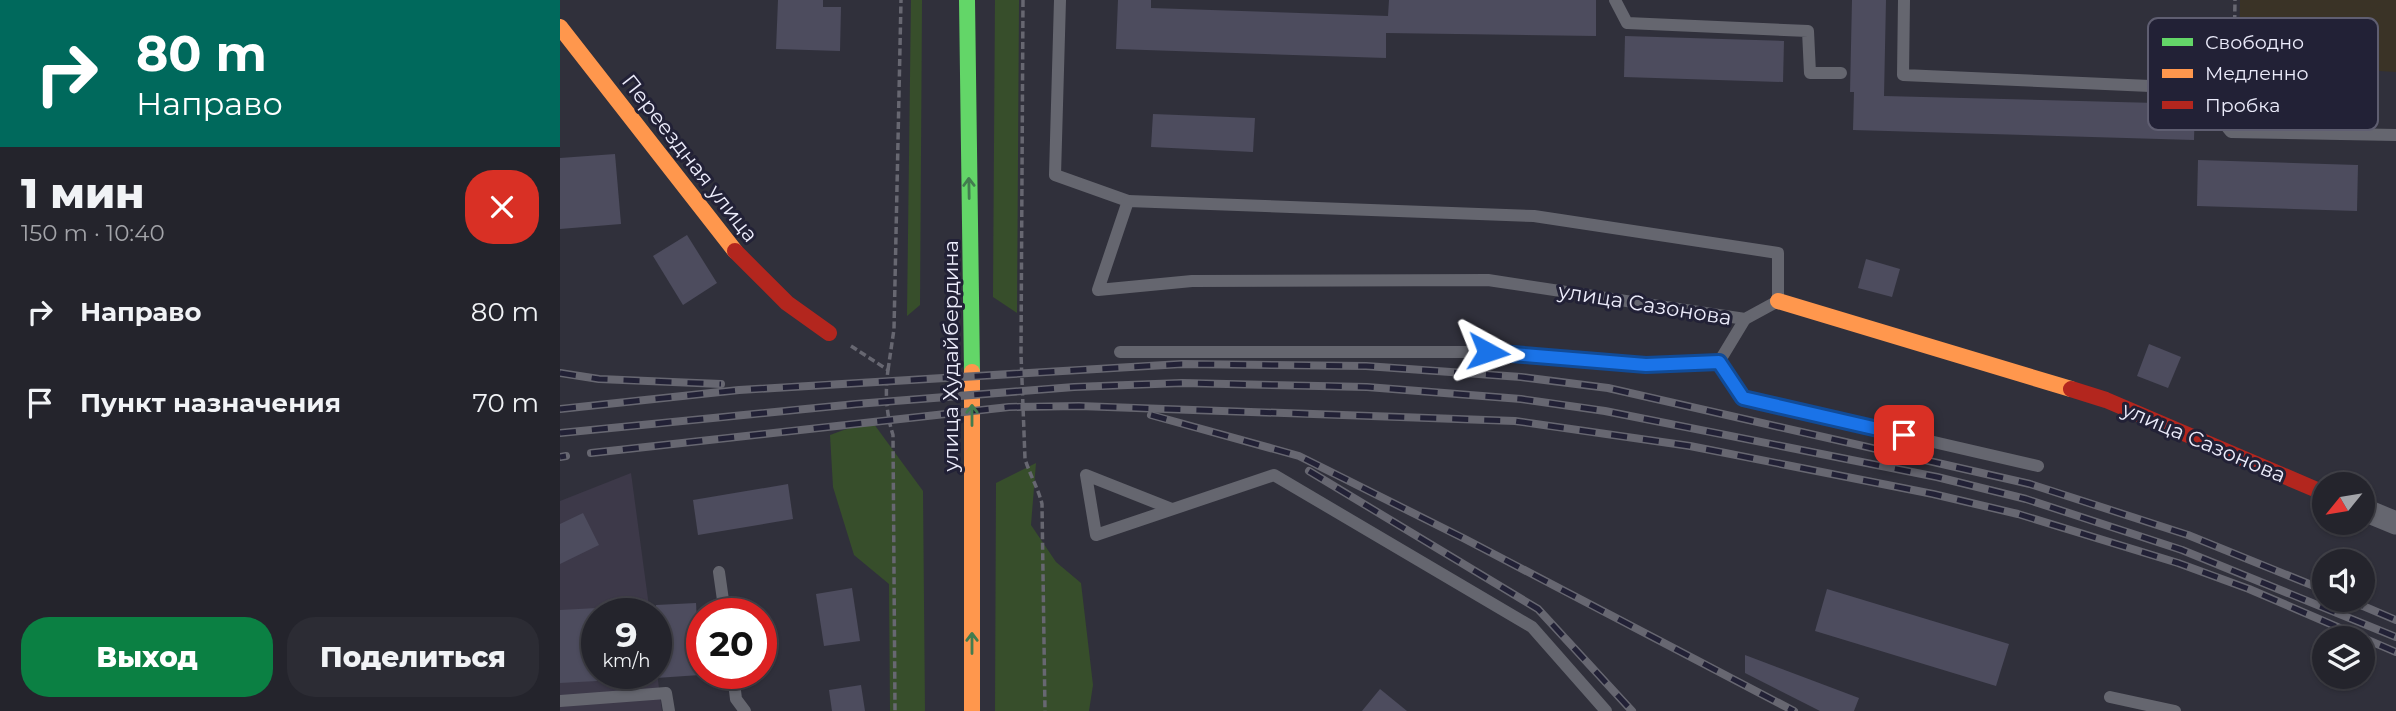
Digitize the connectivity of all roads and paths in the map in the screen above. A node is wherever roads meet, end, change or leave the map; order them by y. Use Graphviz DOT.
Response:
graph roads {
  1 [pos="901,0"];
  2 [pos="967,0"];
  3 [pos="1023,0"];
  4 [pos="1060,0"];
  5 [pos="1615,0"];
  6 [pos="1904,0"];
  7 [pos="2235,0"];
  8 [pos="2235,18"];
  9 [pos="560,27"];
  10 [pos="1841,73"];
  11 [pos="2148,86"];
  12 [pos="2229,130"];
  13 [pos="2396,135"];
  14 [pos="1128,201"];
  15 [pos="1778,301"];
  16 [pos="1745,319"];
  17 [pos="829,333"];
  18 [pos="1120,352"];
  19 [pos="1719,362"];
  20 [pos="888,370"];
  21 [pos="2038,466"];
  22 [pos="2312,487"];
  23 [pos="1172,509"];
  24 [pos="2375,514"];
  25 [pos="2396,523"];
  26 [pos="719,572"];
  27 [pos="723,598"];
  28 [pos="735,689"];
  29 [pos="2110,697"];
  30 [pos="560,701"];
  31 [pos="669,711"];
  32 [pos="745,711"];
  33 [pos="895,711"];
  34 [pos="972,711"];
  35 [pos="1045,711"];
  36 [pos="1606,711"];
  37 [pos="2175,711"];
  1 -- 20 [label="path"];
  34 -- 2 [label="street, улица Худайбердина, one-way"];
  3 -- 35 [label="path"];
  4 -- 14 [label="lane"];
  5 -- 10 [label="lane"];
  6 -- 11 [label="lane"];
  7 -- 8 [label="path"];
  9 -- 17 [label="street, Переездная улица"];
  12 -- 13 [label="lane"];
  14 -- 15 [label="lane"];
  14 -- 16 [label="lane, улица Сазонова"];
  15 -- 16 [label="lane, улица Сазонова"];
  15 -- 22 [label="street, улица Сазонова"];
  16 -- 19 [label="lane"];
  17 -- 20 [label="path"];
  18 -- 19 [label="lane"];
  19 -- 21 [label="lane"];
  20 -- 33 [label="path"];
  23 -- 23 [label="lane"];
  23 -- 36 [label="lane"];
  24 -- 25 [label="street"];
  26 -- 27 [label="lane"];
  28 -- 32 [label="lane"];
  29 -- 37 [label="lane"];
  30 -- 31 [label="lane"];
}
